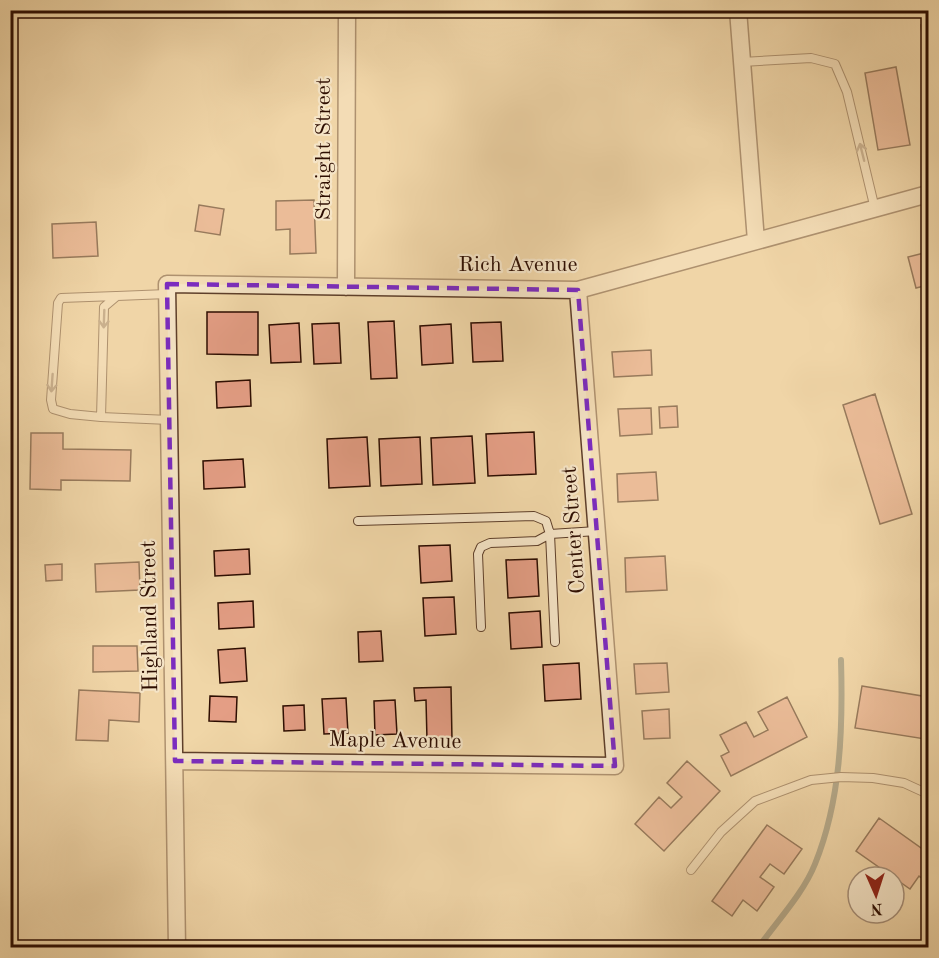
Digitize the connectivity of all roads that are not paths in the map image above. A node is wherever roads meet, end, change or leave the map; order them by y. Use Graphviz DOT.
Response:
graph roads {
  1 [pos="347,10"];
  2 [pos="738,10"];
  3 [pos="742,62"];
  4 [pos="928,194"];
  5 [pos="875,208"];
  6 [pos="756,241"];
  7 [pos="346,287"];
  8 [pos="167,289"];
  9 [pos="578,290"];
  10 [pos="117,296"];
  11 [pos="101,417"];
  12 [pos="169,420"];
  13 [pos="358,521"];
  14 [pos="597,531"];
  15 [pos="550,534"];
  16 [pos="481,627"];
  17 [pos="555,642"];
  18 [pos="175,761"];
  19 [pos="615,766"];
  20 [pos="928,795"];
  21 [pos="691,870"];
  22 [pos="177,948"];
  1 -- 7 [label="street, Straight Street"];
  2 -- 3 [label="street"];
  5 -- 3 [label="lane, one-way"];
  3 -- 6 [label="street"];
  4 -- 5 [label="street, Rich Avenue"];
  5 -- 6 [label="street, Rich Avenue"];
  6 -- 9 [label="street, Rich Avenue"];
  7 -- 8 [label="street, Rich Avenue"];
  7 -- 9 [label="street, Rich Avenue"];
  8 -- 10 [label="lane"];
  8 -- 12 [label="street, Highland Street"];
  9 -- 14 [label="street, Center Street"];
  10 -- 11 [label="lane, one-way"];
  10 -- 11 [label="lane, one-way"];
  11 -- 12 [label="lane"];
  12 -- 18 [label="street, Highland Street"];
  13 -- 15 [label="lane"];
  14 -- 15 [label="lane"];
  14 -- 19 [label="street, Center Street"];
  15 -- 16 [label="lane"];
  15 -- 17 [label="lane"];
  18 -- 19 [label="street, Maple Avenue"];
  18 -- 22 [label="street, Highland Street"];
  20 -- 21 [label="lane"];
}
